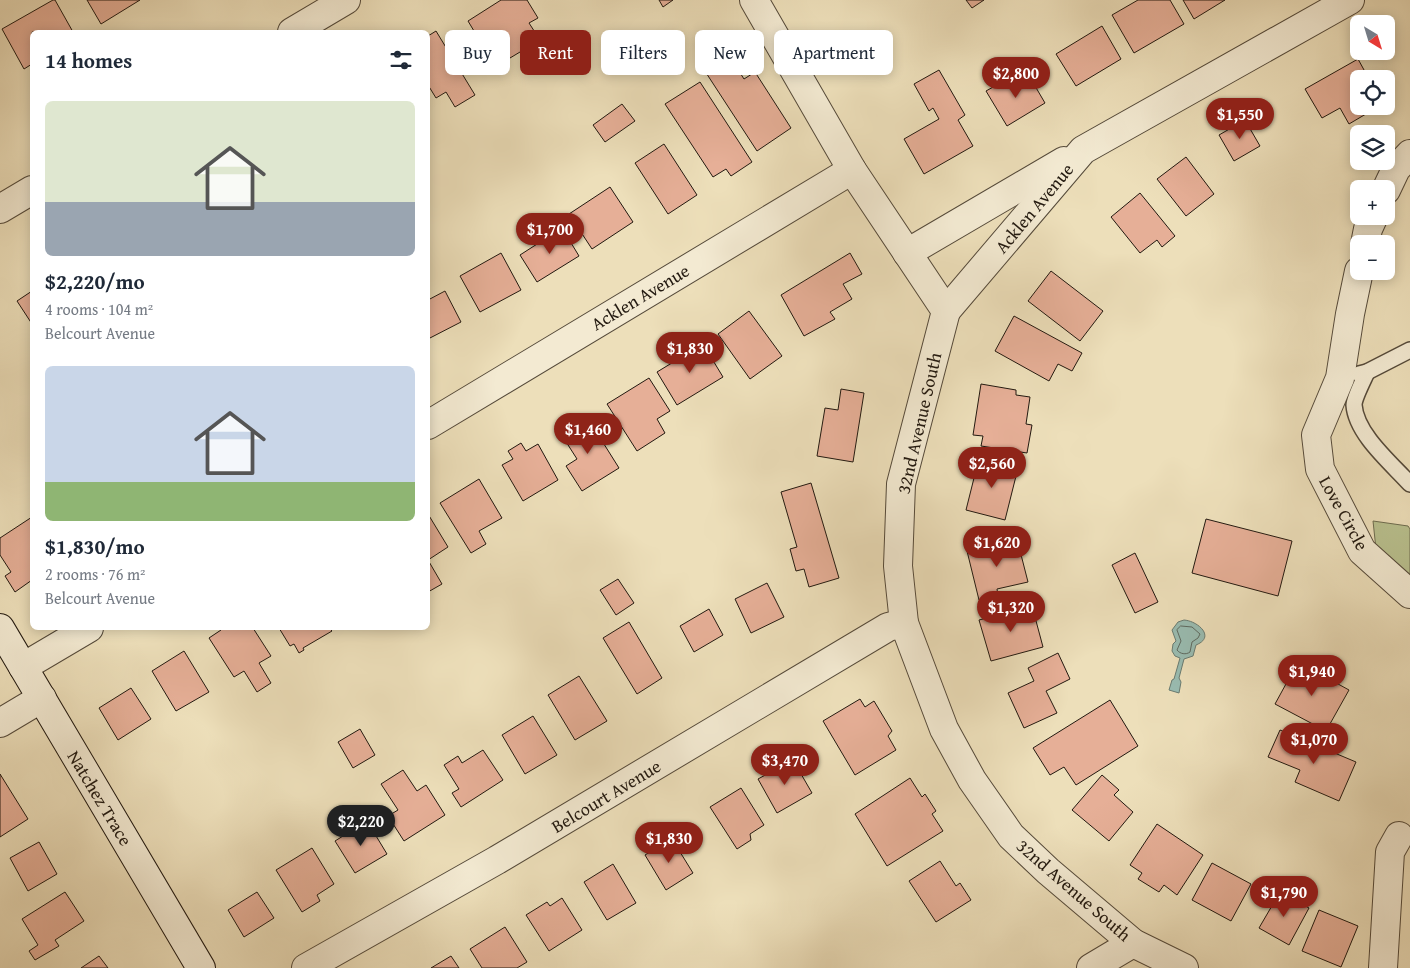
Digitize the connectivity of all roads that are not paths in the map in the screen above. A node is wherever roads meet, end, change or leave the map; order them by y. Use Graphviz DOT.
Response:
graph roads {
  1 [pos="346,0"];
  2 [pos="754,0"];
  3 [pos="1350,0"];
  4 [pos="295,30"];
  5 [pos="1083,150"];
  6 [pos="1410,154"];
  7 [pos="852,170"];
  8 [pos="1391,180"];
  9 [pos="30,191"];
  10 [pos="0,210"];
  11 [pos="907,253"];
  12 [pos="1357,280"];
  13 [pos="946,311"];
  14 [pos="1410,350"];
  15 [pos="1367,372"];
  16 [pos="1340,378"];
  17 [pos="430,423"];
  18 [pos="1410,484"];
  19 [pos="1410,594"];
  20 [pos="904,623"];
  21 [pos="0,628"];
  22 [pos="86,630"];
  23 [pos="23,667"];
  24 [pos="42,698"];
  25 [pos="0,723"];
  26 [pos="1404,838"];
  27 [pos="1133,943"];
  28 [pos="201,968"];
  29 [pos="306,968"];
  30 [pos="1091,968"];
  31 [pos="1184,968"];
  32 [pos="1384,968"];
  1 -- 4 [label="street"];
  2 -- 7 [label="street"];
  3 -- 5 [label="street, Acklen Avenue"];
  5 -- 11 [label="street, Acklen Avenue"];
  5 -- 13 [label="street, Acklen Avenue"];
  6 -- 8 [label="street"];
  7 -- 11 [label="street"];
  7 -- 17 [label="street, Acklen Avenue"];
  9 -- 10 [label="street"];
  11 -- 13 [label="street"];
  12 -- 16 [label="street, Love Circle"];
  13 -- 20 [label="street, 32nd Avenue South"];
  14 -- 15 [label="lane"];
  15 -- 16 [label="lane"];
  15 -- 18 [label="lane"];
  16 -- 19 [label="street, Love Circle"];
  20 -- 27 [label="street, 32nd Avenue South"];
  20 -- 29 [label="street, Belcourt Avenue"];
  21 -- 23 [label="street, Natchez Trace"];
  22 -- 23 [label="street"];
  23 -- 24 [label="street, Natchez Trace"];
  24 -- 25 [label="street"];
  24 -- 28 [label="street, Natchez Trace"];
  26 -- 32 [label="street"];
  27 -- 30 [label="street"];
  27 -- 31 [label="street, 32nd Avenue South"];
}
